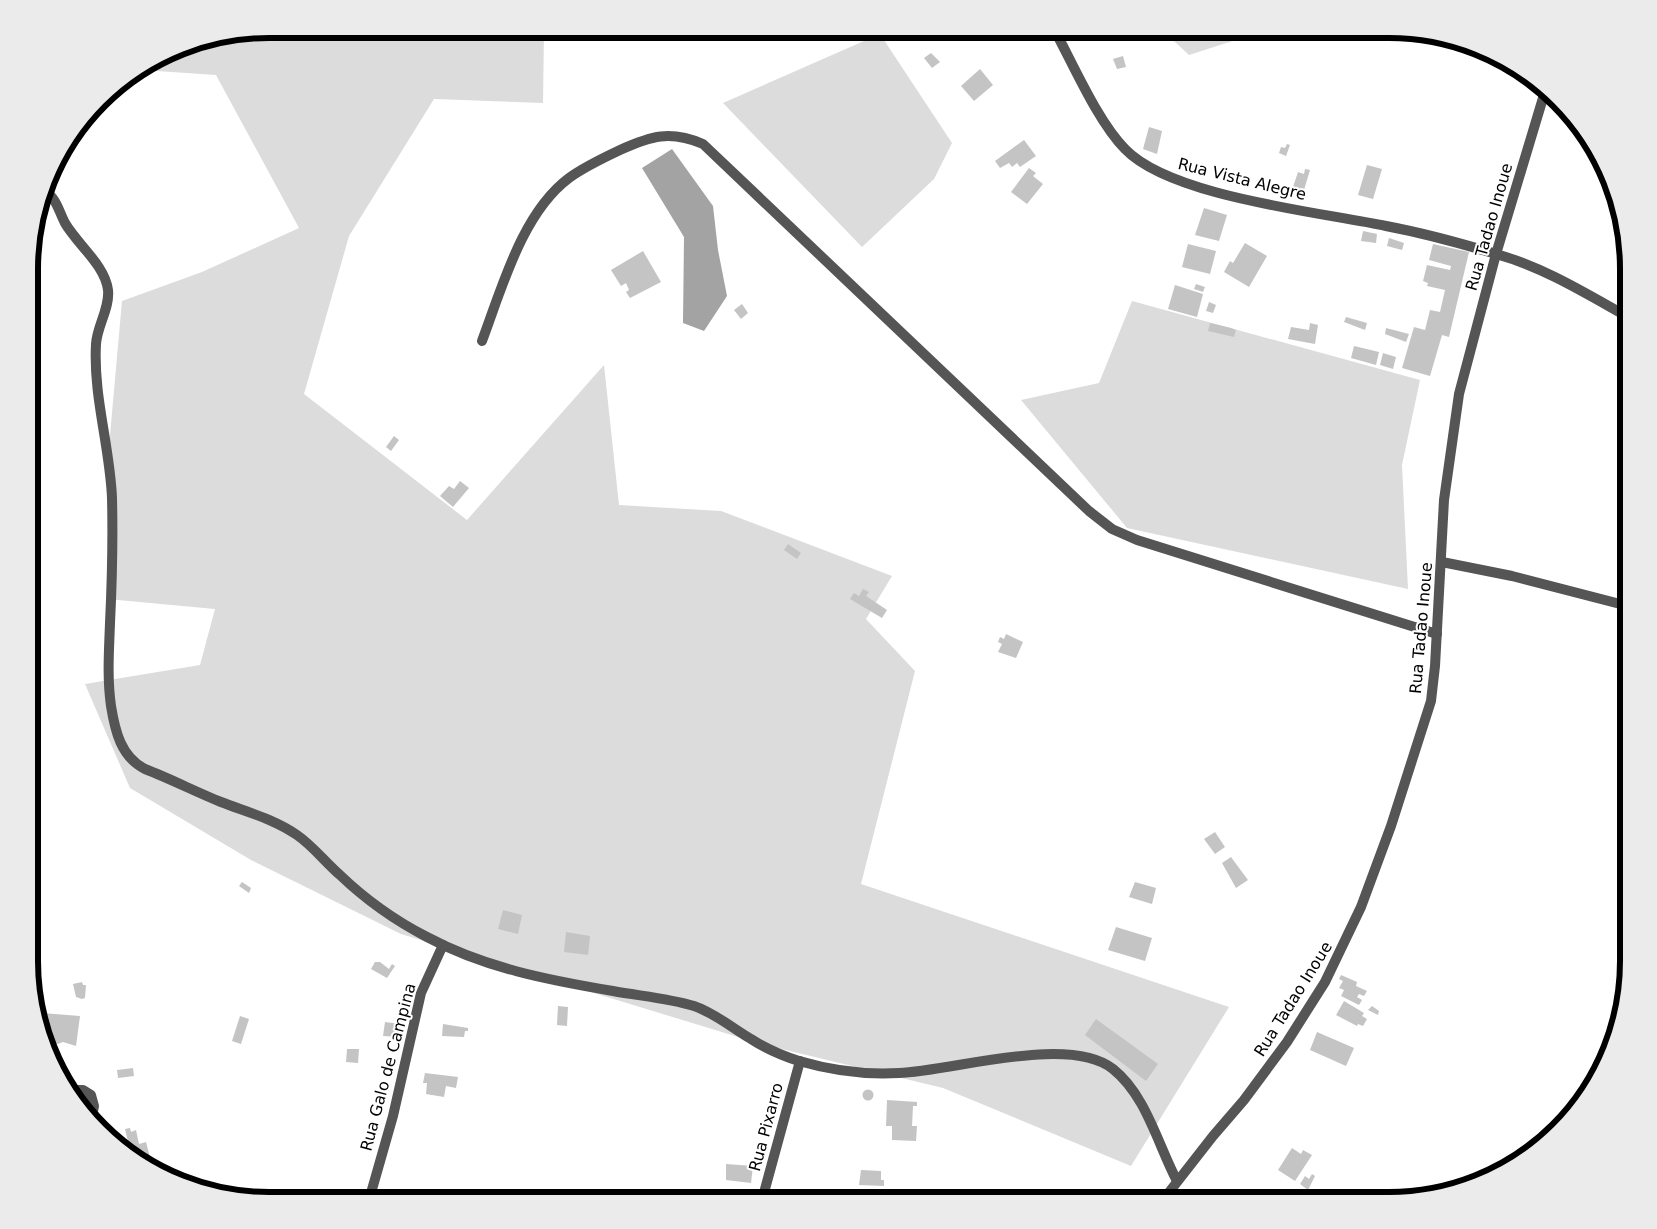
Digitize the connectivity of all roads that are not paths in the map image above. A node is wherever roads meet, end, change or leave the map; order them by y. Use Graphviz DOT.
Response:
graph roads {
  1 [pos="1059,38"];
  2 [pos="1543,97"];
  3 [pos="50,195"];
  4 [pos="1496,254"];
  5 [pos="1620,313"];
  6 [pos="482,341"];
  7 [pos="1442,562"];
  8 [pos="1620,604"];
  9 [pos="1437,634"];
  10 [pos="443,945"];
  11 [pos="800,1061"];
  12 [pos="77,1090"];
  13 [pos="93,1111"];
  14 [pos="1177,1181"];
  15 [pos="370,1192"];
  16 [pos="764,1192"];
  17 [pos="1169,1192"];
  1 -- 4 [label="street, Rua Vista Alegre"];
  2 -- 4 [label="street, Rua Tadao Inoue"];
  3 -- 10 [label="street"];
  4 -- 5 [label="street, Rua Vista Alegre"];
  4 -- 7 [label="street, Rua Tadao Inoue"];
  6 -- 9 [label="street"];
  7 -- 8 [label="street"];
  7 -- 9 [label="street, Rua Tadao Inoue"];
  9 -- 14 [label="street, Rua Tadao Inoue"];
  10 -- 11 [label="street"];
  10 -- 15 [label="street, Rua Galo de Campina"];
  11 -- 14 [label="street"];
  11 -- 16 [label="street, Rua Pixarro"];
  12 -- 13 [label="street"];
  14 -- 17 [label="street, Rua Tadao Inoue"];
}
